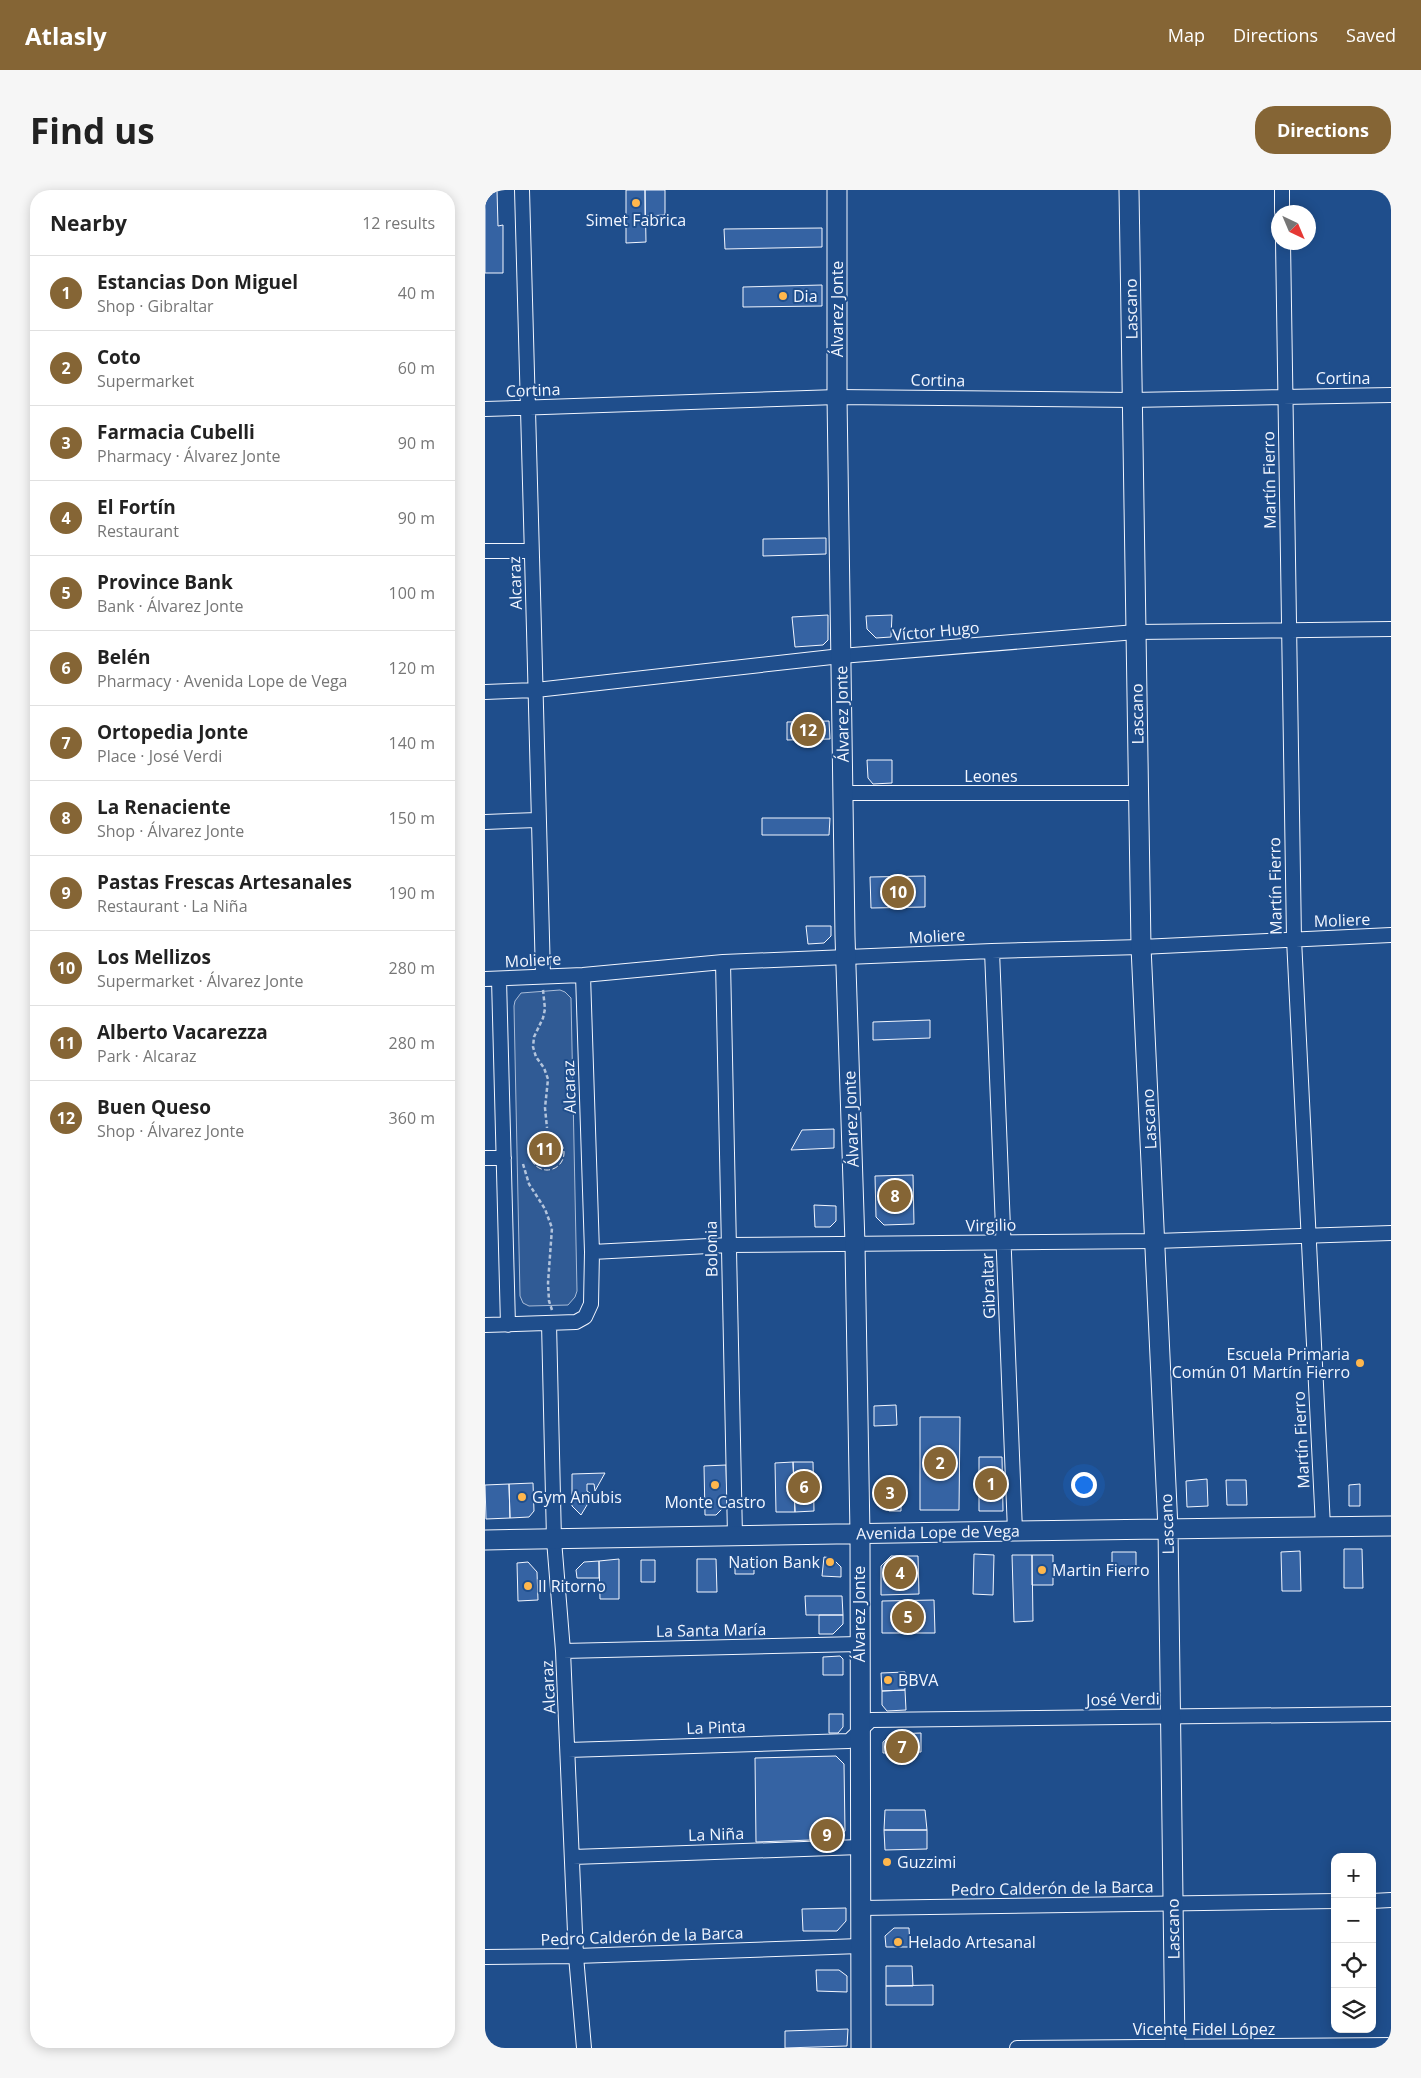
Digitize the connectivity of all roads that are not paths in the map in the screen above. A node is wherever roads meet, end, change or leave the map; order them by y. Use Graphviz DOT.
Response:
graph roads {
  1 [pos="521,190"];
  2 [pos="837,190"];
  3 [pos="1129,190"];
  4 [pos="1282,190"];
  5 [pos="1282,205"];
  6 [pos="1283,250"];
  7 [pos="1391,395"];
  8 [pos="1286,396"];
  9 [pos="837,397"];
  10 [pos="1132,400"];
  11 [pos="529,408"];
  12 [pos="485,409"];
  13 [pos="531,551"];
  14 [pos="485,552"];
  15 [pos="1391,629"];
  16 [pos="1288,630"];
  17 [pos="1136,632"];
  18 [pos="841,656"];
  19 [pos="536,690"];
  20 [pos="485,692"];
  21 [pos="1138,793"];
  22 [pos="843,794"];
  23 [pos="537,820"];
  24 [pos="485,822"];
  25 [pos="1391,935"];
  26 [pos="1294,939"];
  27 [pos="1141,947"];
  28 [pos="992,951"];
  29 [pos="846,957"];
  30 [pos="723,962"];
  31 [pos="583,975"];
  32 [pos="543,976"];
  33 [pos="492,979"];
  34 [pos="485,1158"];
  35 [pos="504,1158"];
  36 [pos="1391,1233"];
  37 [pos="1308,1236"];
  38 [pos="1156,1241"];
  39 [pos="1003,1242"];
  40 [pos="728,1244"];
  41 [pos="855,1244"];
  42 [pos="592,1252"];
  43 [pos="553,1323"];
  44 [pos="485,1325"];
  45 [pos="508,1325"];
  46 [pos="1391,1526"];
  47 [pos="1323,1527"];
  48 [pos="1168,1529"];
  49 [pos="1015,1530"];
  50 [pos="860,1534"];
  51 [pos="735,1536"];
  52 [pos="485,1540"];
  53 [pos="554,1540"];
  54 [pos="859,1644"];
  55 [pos="563,1651"];
  56 [pos="1391,1714"];
  57 [pos="1171,1716"];
  58 [pos="860,1730"];
  59 [pos="569,1750"];
  60 [pos="860,1847"];
  61 [pos="573,1857"];
  62 [pos="1376,1900"];
  63 [pos="1391,1900"];
  64 [pos="1331,1901"];
  65 [pos="1173,1904"];
  66 [pos="860,1908"];
  67 [pos="860,1946"];
  68 [pos="576,1956"];
  69 [pos="485,1958"];
  70 [pos="1391,2045"];
  71 [pos="1175,2047"];
  72 [pos="584,2048"];
  73 [pos="861,2048"];
  74 [pos="1017,2048"];
  1 -- 11 [label="street, Alcaraz"];
  2 -- 9 [label="street, Álvarez Jonte"];
  3 -- 10 [label="street, Lascano"];
  4 -- 5 [label="street"];
  6 -- 8 [label="street, Martín Fierro"];
  7 -- 8 [label="street, Cortina"];
  8 -- 10 [label="street, Cortina"];
  8 -- 16 [label="street, Martín Fierro"];
  9 -- 10 [label="street, Cortina"];
  9 -- 11 [label="street, Cortina"];
  9 -- 18 [label="street, Álvarez Jonte"];
  10 -- 17 [label="street, Lascano"];
  11 -- 12 [label="street, Cortina"];
  11 -- 13 [label="street, Alcaraz"];
  13 -- 14 [label="street"];
  13 -- 19 [label="street, Alcaraz"];
  15 -- 16 [label="street, Víctor Hugo"];
  16 -- 17 [label="street, Víctor Hugo"];
  16 -- 26 [label="street, Martín Fierro"];
  17 -- 18 [label="street, Víctor Hugo"];
  17 -- 21 [label="street, Lascano"];
  18 -- 19 [label="street, Víctor Hugo"];
  18 -- 22 [label="street, Álvarez Jonte"];
  19 -- 20 [label="street, Víctor Hugo"];
  19 -- 23 [label="street, Alcaraz"];
  21 -- 22 [label="street, Leones"];
  21 -- 27 [label="street, Lascano"];
  22 -- 29 [label="street, Álvarez Jonte"];
  23 -- 24 [label="street"];
  23 -- 32 [label="street, Alcaraz"];
  25 -- 26 [label="street, Moliere"];
  26 -- 27 [label="street, Moliere"];
  26 -- 37 [label="street, Martín Fierro"];
  27 -- 28 [label="street, Moliere"];
  27 -- 38 [label="street, Lascano"];
  28 -- 29 [label="street, Moliere"];
  28 -- 39 [label="street, Gibraltar"];
  29 -- 30 [label="street, Moliere"];
  29 -- 41 [label="street, Álvarez Jonte"];
  30 -- 31 [label="street, Moliere"];
  30 -- 40 [label="street, Bolonia"];
  31 -- 32 [label="street, Moliere"];
  31 -- 42 [label="street, Alcaraz"];
  32 -- 33 [label="street, Moliere"];
  33 -- 35 [label="street"];
  34 -- 35 [label="street"];
  35 -- 45 [label="street"];
  36 -- 37 [label="street, Virgilio"];
  37 -- 38 [label="street, Virgilio"];
  37 -- 47 [label="street, Martín Fierro"];
  38 -- 39 [label="street, Virgilio"];
  38 -- 48 [label="street, Lascano"];
  39 -- 41 [label="street, Virgilio"];
  39 -- 49 [label="street, Gibraltar"];
  40 -- 41 [label="street, Virgilio"];
  40 -- 42 [label="street, Virgilio"];
  40 -- 51 [label="street, Bolonia"];
  41 -- 50 [label="street, Álvarez Jonte"];
  42 -- 43 [label="street, Alcaraz"];
  43 -- 45 [label="street"];
  43 -- 53 [label="street, Alcaraz"];
  44 -- 45 [label="street"];
  46 -- 47 [label="street, Avenida Lope de Vega"];
  47 -- 48 [label="street, Avenida Lope de Vega"];
  48 -- 49 [label="street, Avenida Lope de Vega"];
  48 -- 57 [label="street, Lascano"];
  49 -- 50 [label="street, Avenida Lope de Vega"];
  50 -- 51 [label="street, Avenida Lope de Vega"];
  50 -- 54 [label="street, Álvarez Jonte"];
  51 -- 53 [label="street, Avenida Lope de Vega"];
  52 -- 53 [label="street, Avenida Lope de Vega"];
  53 -- 55 [label="street, Alcaraz"];
  54 -- 55 [label="street, La Santa María"];
  54 -- 58 [label="street, Álvarez Jonte"];
  55 -- 59 [label="street, Alcaraz"];
  56 -- 57 [label="street, José Verdi"];
  57 -- 58 [label="street, José Verdi"];
  57 -- 65 [label="street, Lascano"];
  58 -- 59 [label="street, La Pinta"];
  58 -- 60 [label="street, Álvarez Jonte"];
  59 -- 61 [label="street, Alcaraz"];
  60 -- 61 [label="street, La Niña"];
  60 -- 66 [label="street, Álvarez Jonte"];
  61 -- 68 [label="street, Alcaraz"];
  62 -- 63 [label="street"];
  64 -- 65 [label="street, Pedro Calderón de la Barca"];
  65 -- 66 [label="street, Pedro Calderón de la Barca"];
  65 -- 71 [label="street, Lascano"];
  66 -- 67 [label="street, Álvarez Jonte"];
  67 -- 68 [label="street, Pedro Calderón de la Barca"];
  67 -- 73 [label="street, Álvarez Jonte"];
  68 -- 69 [label="street, Pedro Calderón de la Barca"];
  68 -- 72 [label="street, Alcaraz"];
  70 -- 71 [label="street, Vicente Fidel López"];
  71 -- 74 [label="street, Vicente Fidel López"];
}
